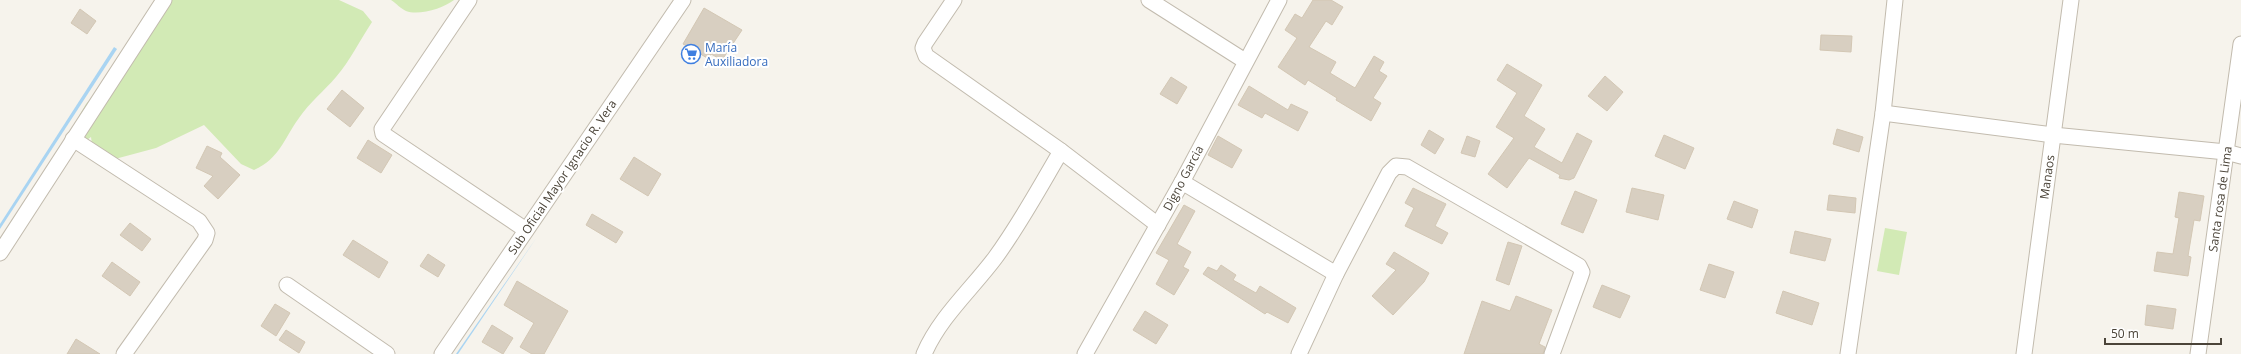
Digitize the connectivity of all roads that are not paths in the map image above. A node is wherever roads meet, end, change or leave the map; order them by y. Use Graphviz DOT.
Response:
graph roads {
  1 [pos="164,0"];
  2 [pos="468,0"];
  3 [pos="683,0"];
  4 [pos="954,0"];
  5 [pos="1149,0"];
  6 [pos="1278,0"];
  7 [pos="1895,0"];
  8 [pos="2071,0"];
  9 [pos="2241,44"];
  10 [pos="1244,61"];
  11 [pos="1883,114"];
  12 [pos="2053,136"];
  13 [pos="73,139"];
  14 [pos="1061,151"];
  15 [pos="2226,152"];
  16 [pos="2241,156"];
  17 [pos="1182,182"];
  18 [pos="1158,225"];
  19 [pos="526,230"];
  20 [pos="0,253"];
  21 [pos="1336,274"];
  22 [pos="287,285"];
  23 [pos="124,354"];
  24 [pos="386,354"];
  25 [pos="442,354"];
  26 [pos="924,354"];
  27 [pos="1085,354"];
  28 [pos="1299,354"];
  29 [pos="1552,354"];
  30 [pos="1848,354"];
  31 [pos="2024,354"];
  32 [pos="2198,354"];
  1 -- 13 [label="street"];
  2 -- 19 [label="street"];
  3 -- 19 [label="street, Sub Oficial Mayor Ignacio R. Vera"];
  4 -- 14 [label="street"];
  5 -- 10 [label="street"];
  6 -- 10 [label="street, Digno Garcia"];
  7 -- 11 [label="street"];
  8 -- 12 [label="street, Manaos"];
  9 -- 15 [label="street, Santa rosa de Lima"];
  10 -- 17 [label="street, Digno Garcia"];
  11 -- 12 [label="street"];
  11 -- 30 [label="street"];
  12 -- 15 [label="street"];
  12 -- 31 [label="street, Manaos"];
  13 -- 20 [label="street"];
  13 -- 23 [label="street"];
  14 -- 18 [label="street"];
  14 -- 26 [label="street"];
  15 -- 16 [label="street"];
  15 -- 32 [label="street, Santa rosa de Lima"];
  17 -- 18 [label="street, Digno Garcia"];
  17 -- 21 [label="street"];
  18 -- 27 [label="street, Digno Garcia"];
  19 -- 25 [label="street, Sub Oficial Mayor Ignacio R. Vera"];
  21 -- 28 [label="street"];
  21 -- 29 [label="street"];
  22 -- 24 [label="street"];
}
